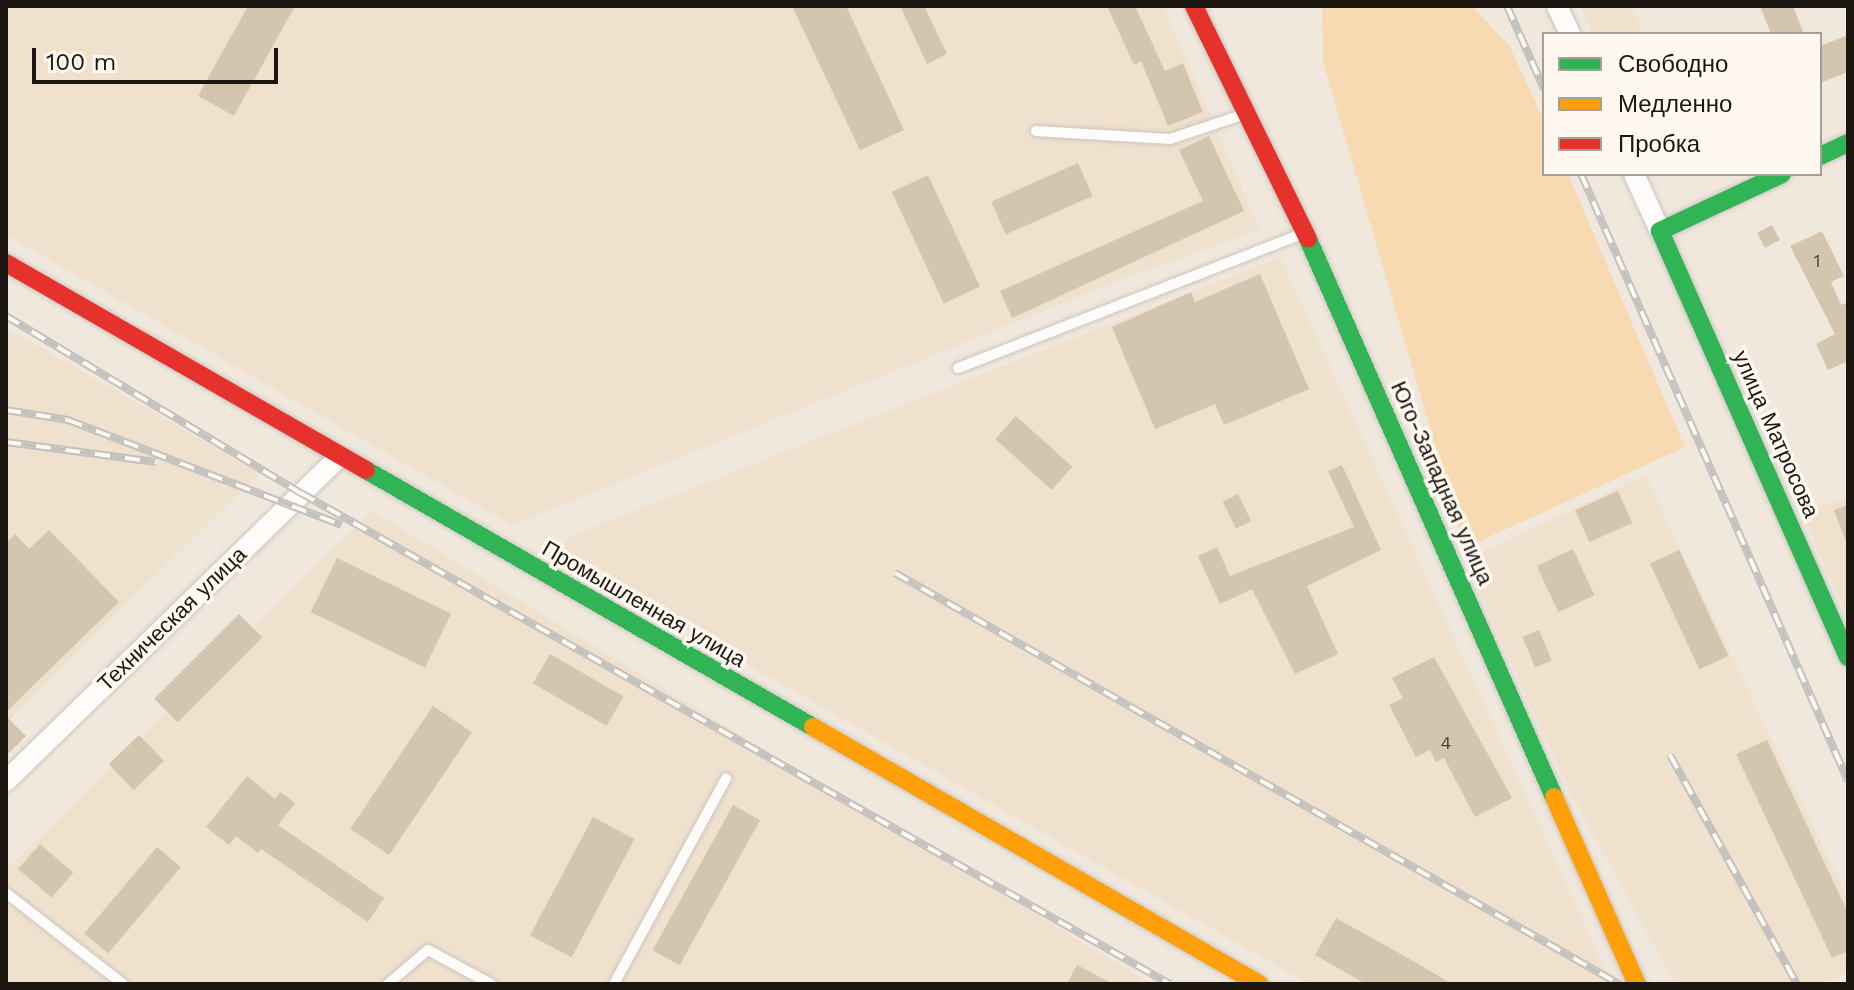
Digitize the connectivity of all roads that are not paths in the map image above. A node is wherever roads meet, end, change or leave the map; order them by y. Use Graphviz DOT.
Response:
graph roads {
  1 [pos="1194,6"];
  2 [pos="1557,6"];
  3 [pos="1569,32"];
  4 [pos="1249,113"];
  5 [pos="1036,131"];
  6 [pos="1848,143"];
  7 [pos="1822,155"];
  8 [pos="1635,176"];
  9 [pos="1778,176"];
  10 [pos="1660,231"];
  11 [pos="1305,233"];
  12 [pos="6,263"];
  13 [pos="958,368"];
  14 [pos="339,457"];
  15 [pos="1848,657"];
  16 [pos="726,779"];
  17 [pos="6,781"];
  18 [pos="6,893"];
  19 [pos="123,984"];
  20 [pos="388,984"];
  21 [pos="491,984"];
  22 [pos="614,984"];
  23 [pos="1259,984"];
  24 [pos="1637,984"];
  1 -- 4 [label="street, Юго-Западная улица"];
  2 -- 3 [label="street"];
  4 -- 5 [label="lane"];
  4 -- 11 [label="street, Юго-Западная улица"];
  6 -- 7 [label="street"];
  8 -- 10 [label="street"];
  9 -- 10 [label="street"];
  10 -- 15 [label="street, улица Матросова"];
  11 -- 13 [label="lane"];
  11 -- 24 [label="street, Юго-Западная улица"];
  12 -- 14 [label="street, Промышленная улица"];
  14 -- 17 [label="street, Техническая улица"];
  14 -- 23 [label="street, Промышленная улица"];
  16 -- 22 [label="lane"];
  18 -- 19 [label="lane"];
  20 -- 21 [label="lane"];
}
